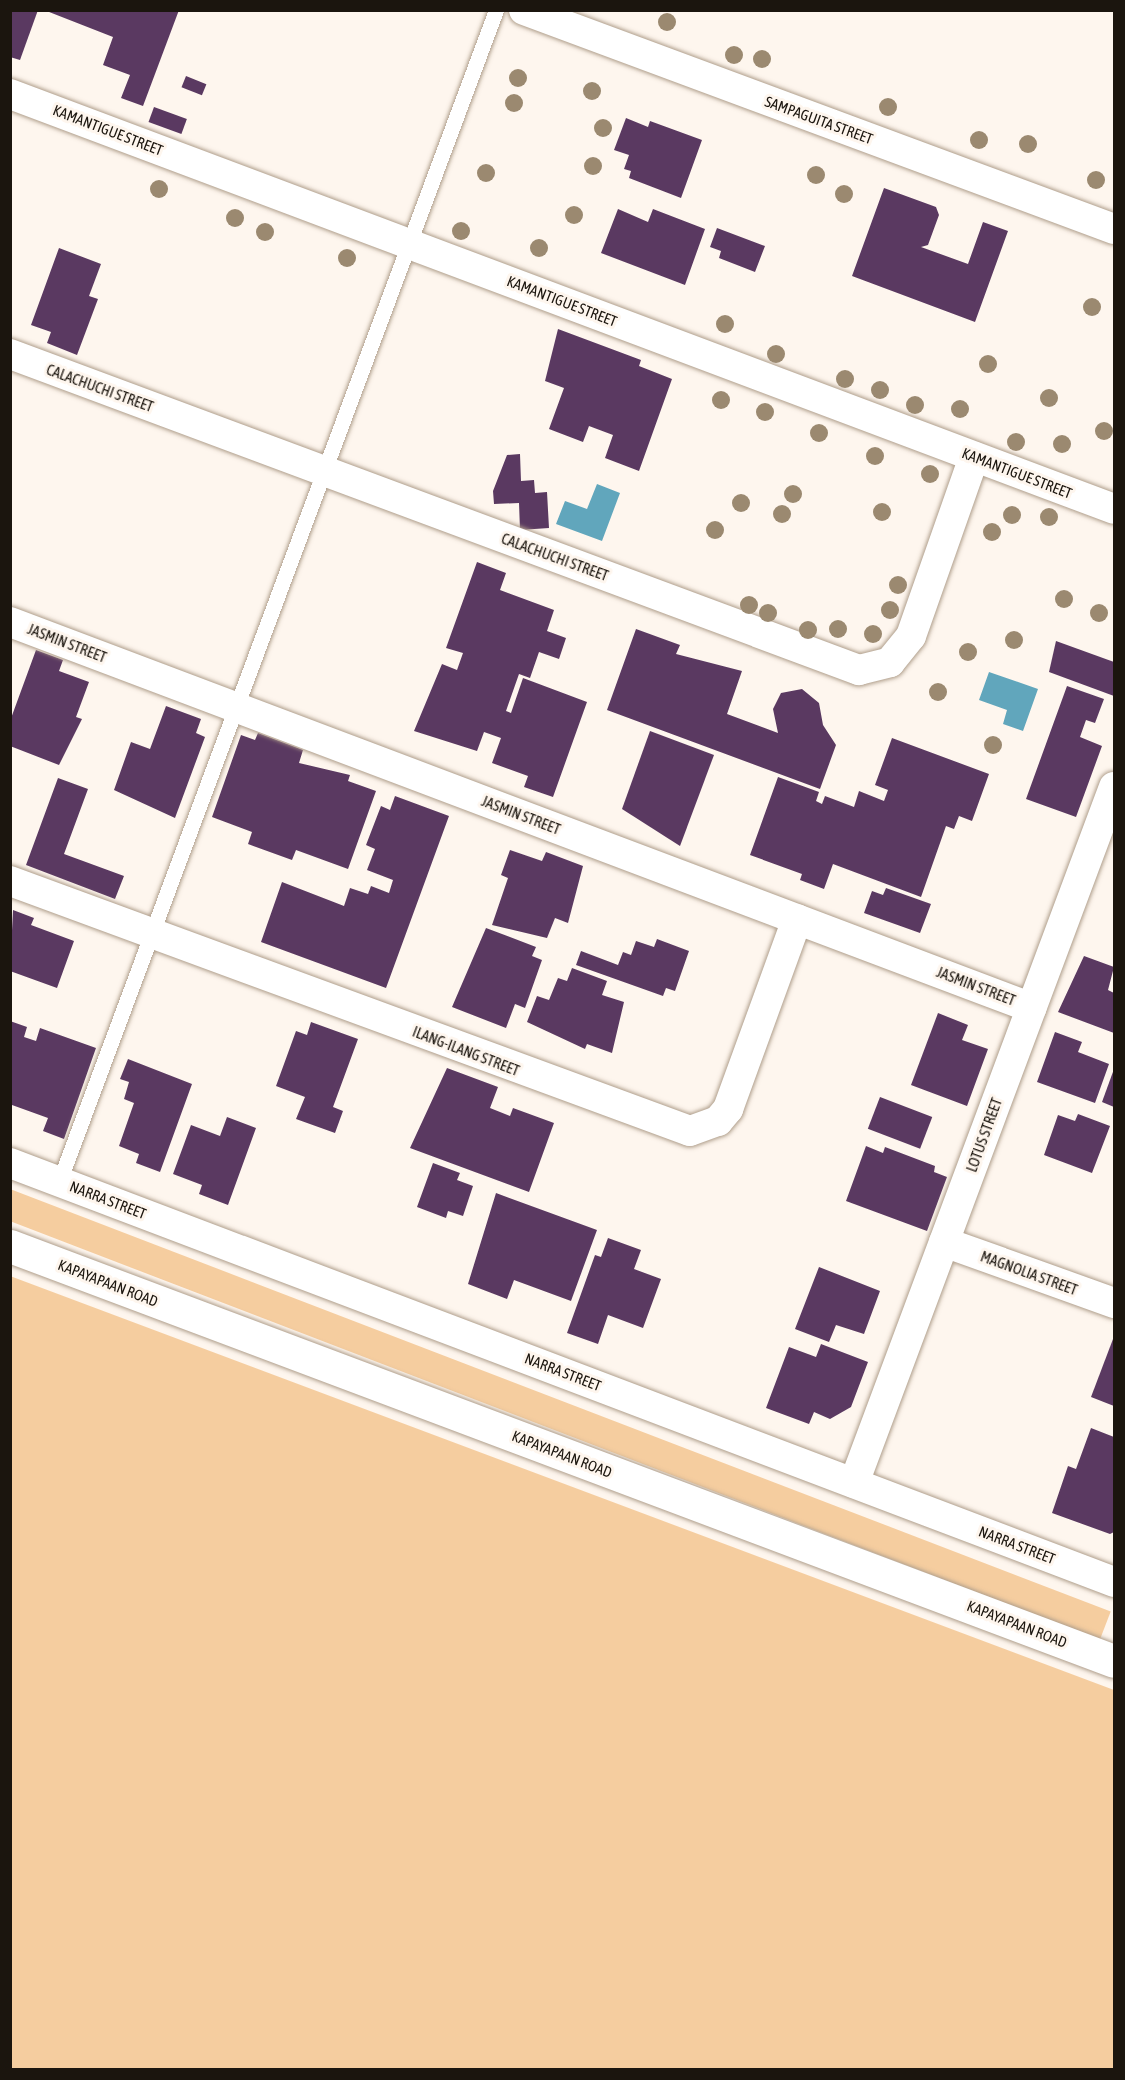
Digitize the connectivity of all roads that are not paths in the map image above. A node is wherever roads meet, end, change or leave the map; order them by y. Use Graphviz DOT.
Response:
graph roads {
  1 [pos="496,10"];
  2 [pos="524,10"];
  3 [pos="10,94"];
  4 [pos="1114,229"];
  5 [pos="409,244"];
  6 [pos="10,354"];
  7 [pos="974,457"];
  8 [pos="324,471"];
  9 [pos="1114,509"];
  10 [pos="10,622"];
  11 [pos="237,707"];
  12 [pos="1114,787"];
  13 [pos="10,881"];
  14 [pos="796,919"];
  15 [pos="152,934"];
  16 [pos="1032,1008"];
  17 [pos="10,1163"];
  18 [pos="60,1182"];
  19 [pos="944,1242"];
  20 [pos="10,1246"];
  21 [pos="1114,1303"];
  22 [pos="854,1483"];
  23 [pos="1114,1582"];
  24 [pos="1114,1661"];
  1 -- 5 [label="lane"];
  2 -- 4 [label="street, SAMPAGUITA STREET"];
  3 -- 5 [label="street, KAMANTIGUE STREET"];
  5 -- 7 [label="street, KAMANTIGUE STREET"];
  5 -- 8 [label="lane"];
  6 -- 8 [label="street, CALACHUCHI STREET"];
  7 -- 8 [label="street, CALACHUCHI STREET"];
  7 -- 9 [label="street, KAMANTIGUE STREET"];
  8 -- 11 [label="lane"];
  10 -- 11 [label="street, JASMIN STREET"];
  11 -- 14 [label="street, JASMIN STREET"];
  11 -- 15 [label="lane"];
  12 -- 16 [label="street, LOTUS STREET"];
  13 -- 15 [label="street, ILANG-ILANG STREET"];
  14 -- 15 [label="street, ILANG-ILANG STREET"];
  14 -- 16 [label="street, JASMIN STREET"];
  15 -- 18 [label="lane"];
  16 -- 19 [label="street, LOTUS STREET"];
  17 -- 18 [label="street, NARRA STREET"];
  18 -- 22 [label="street, NARRA STREET"];
  19 -- 21 [label="street, MAGNOLIA STREET"];
  19 -- 22 [label="street, LOTUS STREET"];
  20 -- 24 [label="street, KAPAYAPAAN ROAD"];
  22 -- 23 [label="street, NARRA STREET"];
}
